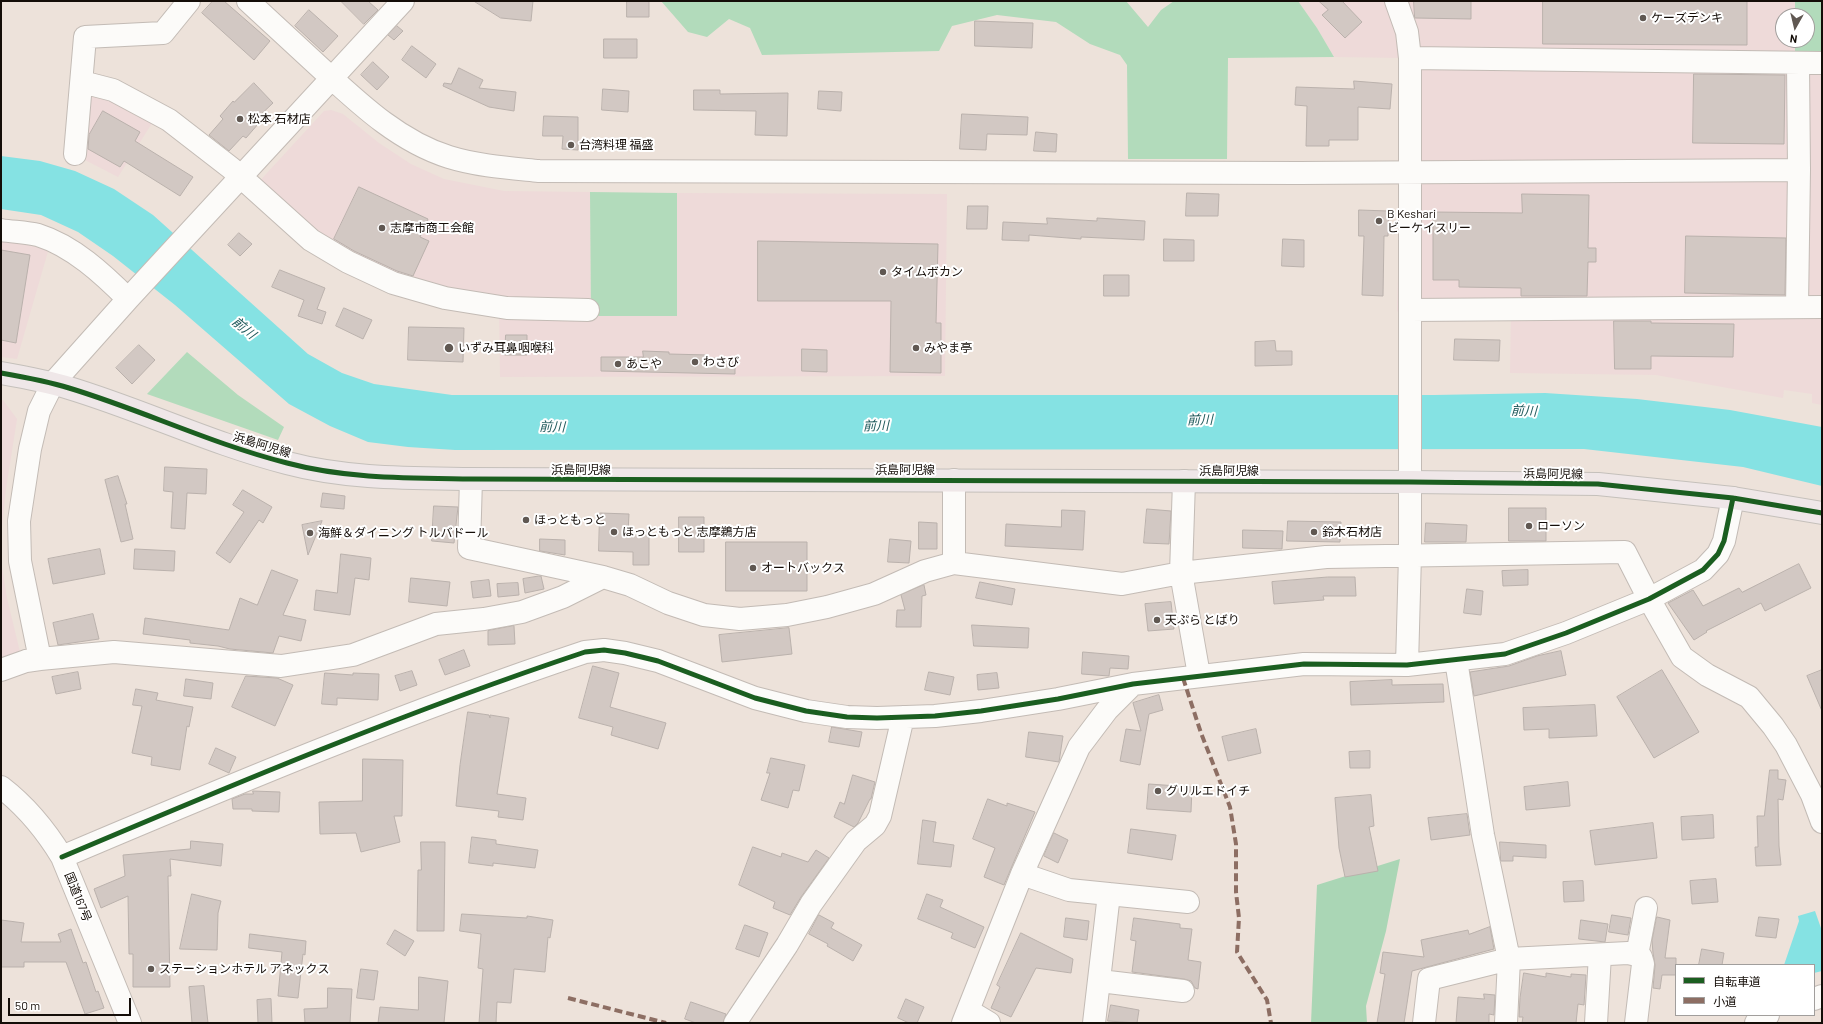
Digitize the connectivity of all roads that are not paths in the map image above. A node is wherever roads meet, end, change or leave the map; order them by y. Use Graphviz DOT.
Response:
graph roads {
  1 [pos="189,1"];
  2 [pos="248,1"];
  3 [pos="403,1"];
  4 [pos="1396,1"];
  5 [pos="1410,58"];
  6 [pos="1822,63"];
  7 [pos="1798,64"];
  8 [pos="331,78"];
  9 [pos="82,82"];
  10 [pos="75,154"];
  11 [pos="1799,170"];
  12 [pos="1411,171"];
  13 [pos="241,178"];
  14 [pos="1,230"];
  15 [pos="131,296"];
  16 [pos="1798,307"];
  17 [pos="1822,307"];
  18 [pos="588,310"];
  19 [pos="1410,310"];
  20 [pos="1,372"];
  21 [pos="53,383"];
  22 [pos="1410,473"];
  23 [pos="471,479"];
  24 [pos="954,480"];
  25 [pos="1184,481"];
  26 [pos="1732,498"];
  27 [pos="1822,513"];
  28 [pos="1410,555"];
  29 [pos="954,563"];
  30 [pos="1181,573"];
  31 [pos="603,577"];
  32 [pos="1649,599"];
  33 [pos="40,659"];
  34 [pos="1456,660"];
  35 [pos="1407,665"];
  36 [pos="1,670"];
  37 [pos="1199,675"];
  38 [pos="1133,684"];
  39 [pos="903,717"];
  40 [pos="1,787"];
  41 [pos="1822,822"];
  42 [pos="62,857"];
  43 [pos="1022,874"];
  44 [pos="1109,894"];
  45 [pos="1188,902"];
  46 [pos="1646,908"];
  47 [pos="1637,954"];
  48 [pos="1600,955"];
  49 [pos="1509,959"];
  50 [pos="1100,981"];
  51 [pos="1183,991"];
  52 [pos="1765,1016"];
  53 [pos="966,1017"];
  54 [pos="130,1023"];
  55 [pos="735,1023"];
  56 [pos="989,1023"];
  57 [pos="1094,1023"];
  58 [pos="1424,1023"];
  59 [pos="1506,1023"];
  60 [pos="1596,1023"];
  61 [pos="1636,1023"];
  62 [pos="1756,1023"];
  1 -- 9 [label="street"];
  2 -- 8 [label="street"];
  3 -- 8 [label="street"];
  4 -- 5 [label="street"];
  5 -- 7 [label="street"];
  5 -- 12 [label="street"];
  6 -- 7 [label="street"];
  7 -- 11 [label="street"];
  8 -- 12 [label="street"];
  8 -- 13 [label="street"];
  9 -- 10 [label="street"];
  9 -- 13 [label="street"];
  11 -- 12 [label="street"];
  11 -- 16 [label="street"];
  12 -- 19 [label="street"];
  13 -- 15 [label="street"];
  13 -- 18 [label="street"];
  14 -- 15 [label="street"];
  15 -- 21 [label="street"];
  16 -- 17 [label="street"];
  16 -- 19 [label="street"];
  19 -- 22 [label="street"];
  20 -- 21 [label="main road, 浜島阿児線"];
  21 -- 23 [label="main road, 浜島阿児線"];
  21 -- 33 [label="street"];
  22 -- 25 [label="main road, 浜島阿児線"];
  22 -- 26 [label="main road, 浜島阿児線"];
  22 -- 28 [label="street"];
  23 -- 24 [label="main road, 浜島阿児線"];
  23 -- 31 [label="street"];
  24 -- 25 [label="main road, 浜島阿児線"];
  24 -- 29 [label="street"];
  25 -- 30 [label="street"];
  26 -- 27 [label="main road, 浜島阿児線"];
  26 -- 32 [label="street"];
  28 -- 30 [label="street"];
  28 -- 32 [label="street"];
  28 -- 35 [label="street"];
  29 -- 30 [label="street"];
  29 -- 31 [label="street"];
  30 -- 37 [label="street"];
  31 -- 33 [label="street"];
  32 -- 34 [label="street"];
  32 -- 41 [label="street"];
  33 -- 36 [label="street"];
  34 -- 35 [label="street"];
  34 -- 49 [label="street"];
  35 -- 37 [label="street"];
  37 -- 38 [label="street"];
  38 -- 39 [label="street"];
  38 -- 43 [label="street"];
  39 -- 42 [label="street"];
  39 -- 55 [label="street"];
  40 -- 42 [label="street, 国道167号"];
  42 -- 54 [label="street, 国道167号"];
  43 -- 44 [label="street"];
  43 -- 53 [label="street"];
  44 -- 45 [label="street"];
  44 -- 50 [label="street"];
  46 -- 47 [label="street"];
  47 -- 48 [label="street"];
  47 -- 61 [label="street"];
  48 -- 49 [label="street"];
  48 -- 60 [label="street"];
  49 -- 58 [label="street"];
  49 -- 59 [label="street"];
  50 -- 51 [label="street"];
  50 -- 57 [label="street"];
  52 -- 62 [label="street"];
  53 -- 56 [label="street"];
}
